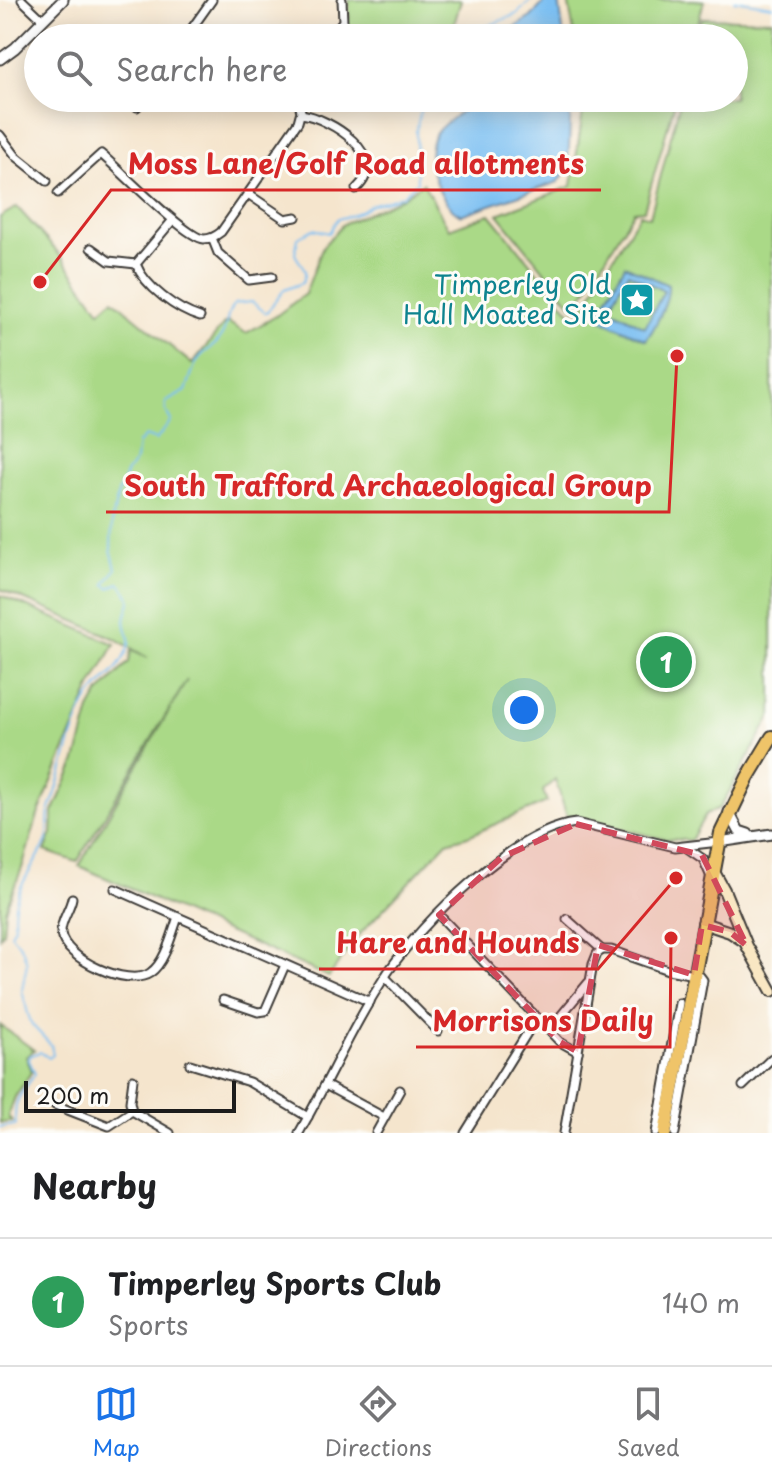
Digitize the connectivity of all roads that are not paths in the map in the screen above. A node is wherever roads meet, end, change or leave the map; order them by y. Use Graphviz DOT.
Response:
graph roads {
  1 [pos="22,0"];
  2 [pos="63,0"];
  3 [pos="212,0"];
  4 [pos="342,0"];
  5 [pos="43,20"];
  6 [pos="39,24"];
  7 [pos="195,24"];
  8 [pos="342,24"];
  9 [pos="24,37"];
  10 [pos="0,59"];
  11 [pos="301,114"];
  12 [pos="0,135"];
  13 [pos="47,181"];
  14 [pos="356,189"];
  15 [pos="58,193"];
  16 [pos="248,194"];
  17 [pos="296,217"];
  18 [pos="172,221"];
  19 [pos="212,238"];
  20 [pos="91,248"];
  21 [pos="136,264"];
  22 [pos="272,277"];
  23 [pos="200,317"];
  24 [pos="772,737"];
  25 [pos="729,812"];
  26 [pos="772,834"];
  27 [pos="752,835"];
  28 [pos="719,842"];
  29 [pos="686,847"];
  30 [pos="713,875"];
  31 [pos="115,889"];
  32 [pos="72,898"];
  33 [pos="439,915"];
  34 [pos="178,917"];
  35 [pos="567,919"];
  36 [pos="703,923"];
  37 [pos="747,946"];
  38 [pos="602,950"];
  39 [pos="285,965"];
  40 [pos="694,975"];
  41 [pos="385,977"];
  42 [pos="769,978"];
  43 [pos="590,982"];
  44 [pos="772,991"];
  45 [pos="223,1000"];
  46 [pos="370,1002"];
  47 [pos="686,1006"];
  48 [pos="537,1017"];
  49 [pos="681,1024"];
  50 [pos="549,1030"];
  51 [pos="438,1031"];
  52 [pos="578,1052"];
  53 [pos="772,1058"];
  54 [pos="190,1065"];
  55 [pos="133,1079"];
  56 [pos="325,1085"];
  57 [pos="743,1086"];
  58 [pos="400,1090"];
  59 [pos="132,1111"];
  60 [pos="57,1117"];
  61 [pos="308,1117"];
  62 [pos="384,1117"];
  63 [pos="170,1133"];
  64 [pos="299,1133"];
  65 [pos="376,1133"];
  66 [pos="465,1133"];
  67 [pos="564,1133"];
  68 [pos="656,1133"];
  69 [pos="665,1133"];
  70 [pos="675,1133"];
  1 -- 5 [label="street"];
  2 -- 5 [label="street"];
  3 -- 7 [label="street"];
  4 -- 8 [label="street"];
  5 -- 6 [label="street"];
  9 -- 10 [label="street"];
  11 -- 14 [label="street"];
  11 -- 16 [label="street"];
  12 -- 13 [label="street"];
  15 -- 18 [label="street"];
  16 -- 17 [label="street"];
  16 -- 19 [label="street"];
  18 -- 19 [label="street"];
  18 -- 21 [label="street"];
  19 -- 22 [label="street"];
  20 -- 21 [label="street"];
  21 -- 23 [label="street"];
  24 -- 25 [label="highway"];
  25 -- 27 [label="street"];
  25 -- 28 [label="highway"];
  26 -- 27 [label="street"];
  27 -- 28 [label="street"];
  28 -- 29 [label="street"];
  28 -- 30 [label="highway"];
  29 -- 30 [label="street"];
  29 -- 33 [label="street"];
  30 -- 36 [label="highway"];
  30 -- 37 [label="main road"];
  31 -- 34 [label="street"];
  32 -- 34 [label="street"];
  33 -- 41 [label="street"];
  33 -- 48 [label="street"];
  34 -- 39 [label="street"];
  35 -- 38 [label="street"];
  36 -- 37 [label="main road"];
  36 -- 40 [label="highway"];
  37 -- 42 [label="main road"];
  38 -- 40 [label="street"];
  38 -- 43 [label="street"];
  39 -- 45 [label="street"];
  39 -- 46 [label="street"];
  40 -- 47 [label="highway"];
  41 -- 46 [label="street"];
  41 -- 51 [label="street"];
  42 -- 44 [label="main road"];
  43 -- 50 [label="street"];
  43 -- 52 [label="street"];
  46 -- 56 [label="street"];
  47 -- 49 [label="highway"];
  47 -- 70 [label="street"];
  48 -- 50 [label="street"];
  48 -- 66 [label="street"];
  49 -- 68 [label="street"];
  49 -- 69 [label="highway"];
  50 -- 52 [label="street"];
  52 -- 67 [label="street"];
  53 -- 57 [label="street"];
  54 -- 61 [label="street"];
  55 -- 59 [label="street"];
  56 -- 61 [label="street"];
  56 -- 62 [label="street"];
  58 -- 62 [label="street"];
  59 -- 60 [label="street"];
  59 -- 63 [label="street"];
  61 -- 64 [label="street"];
  62 -- 65 [label="street"];
}
